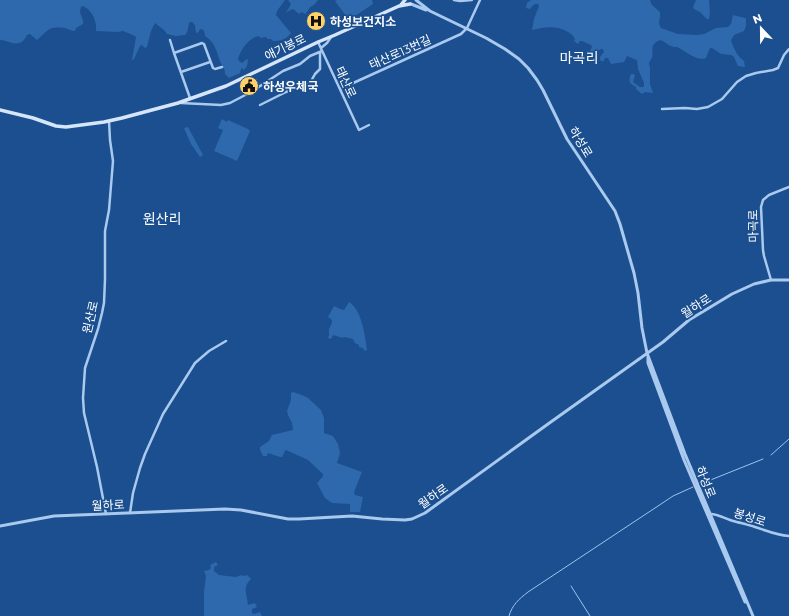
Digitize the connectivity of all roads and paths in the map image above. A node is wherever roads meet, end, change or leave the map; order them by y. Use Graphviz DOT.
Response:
graph roads {
  1 [pos="405,0"];
  2 [pos="416,0"];
  3 [pos="454,0"];
  4 [pos="472,0"];
  5 [pos="480,0"];
  6 [pos="410,4"];
  7 [pos="399,6"];
  8 [pos="430,11"];
  9 [pos="466,28"];
  10 [pos="331,37"];
  11 [pos="170,40"];
  12 [pos="318,42"];
  13 [pos="789,49"];
  14 [pos="321,50"];
  15 [pos="174,53"];
  16 [pos="210,62"];
  17 [pos="222,67"];
  18 [pos="181,72"];
  19 [pos="340,89"];
  20 [pos="190,99"];
  21 [pos="178,103"];
  22 [pos="260,105"];
  23 [pos="662,109"];
  24 [pos="0,110"];
  25 [pos="109,121"];
  26 [pos="369,125"];
  27 [pos="789,187"];
  28 [pos="771,280"];
  29 [pos="789,280"];
  30 [pos="226,341"];
  31 [pos="647,353"];
  32 [pos="130,513"];
  33 [pos="106,514"];
  34 [pos="708,514"];
  35 [pos="0,526"];
  36 [pos="789,536"];
  37 [pos="752,616"];
  1 -- 6 [label="street"];
  1 -- 7 [label="main road"];
  2 -- 6 [label="street"];
  2 -- 8 [label="street, 하성로"];
  3 -- 4 [label="street"];
  5 -- 9 [label="street"];
  6 -- 7 [label="main road, 애기봉로"];
  6 -- 8 [label="street"];
  7 -- 10 [label="main road, 애기봉로"];
  8 -- 9 [label="street, 하성로"];
  9 -- 19 [label="street, 태산로13번길"];
  9 -- 31 [label="street, 하성로"];
  10 -- 12 [label="main road, 애기봉로"];
  10 -- 14 [label="street"];
  11 -- 15 [label="street"];
  12 -- 14 [label="street, 태산로"];
  12 -- 20 [label="main road, 애기봉로"];
  13 -- 23 [label="street"];
  14 -- 19 [label="street, 태산로"];
  14 -- 21 [label="street"];
  14 -- 22 [label="street, 태산로"];
  15 -- 16 [label="street"];
  15 -- 18 [label="street"];
  16 -- 17 [label="street"];
  16 -- 18 [label="street"];
  18 -- 20 [label="street"];
  19 -- 26 [label="street, 태산로"];
  20 -- 21 [label="main road, 애기봉로"];
  21 -- 25 [label="main road, 애기봉로"];
  24 -- 25 [label="main road, 애기봉로"];
  25 -- 33 [label="street, 원산로"];
  27 -- 28 [label="street, 마곡로"];
  28 -- 29 [label="street, 월하로"];
  28 -- 31 [label="street, 월하로"];
  30 -- 32 [label="street"];
  31 -- 32 [label="street, 월하로"];
  31 -- 34 [label="street, 하성로"];
  32 -- 33 [label="street, 월하로"];
  33 -- 35 [label="street, 월하로"];
  34 -- 36 [label="street, 봉성로"];
  34 -- 37 [label="street, 하성로"];
}
